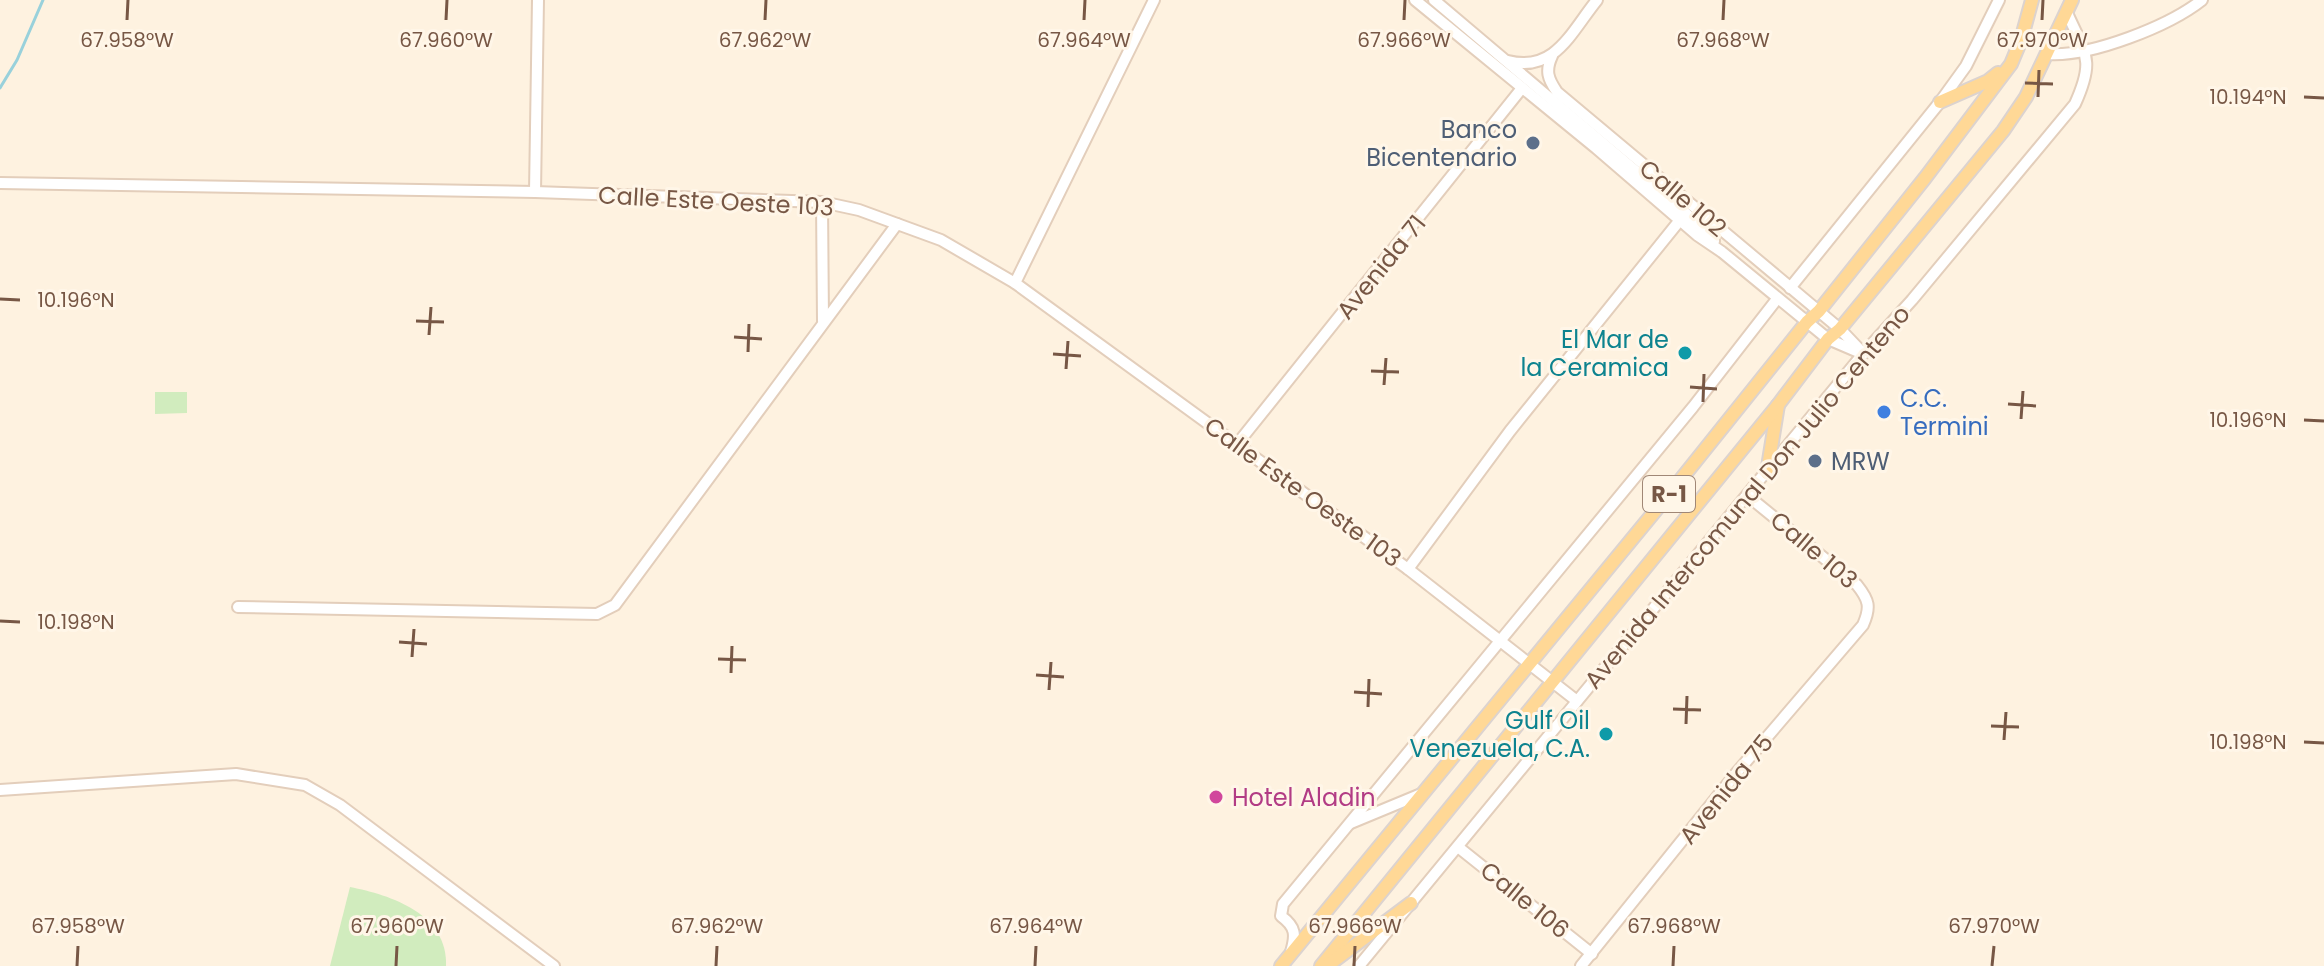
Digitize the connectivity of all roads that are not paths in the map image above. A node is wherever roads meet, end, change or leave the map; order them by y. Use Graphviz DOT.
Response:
graph roads {
  1 [pos="538,0"];
  2 [pos="1154,0"];
  3 [pos="1415,0"];
  4 [pos="1434,0"];
  5 [pos="1597,0"];
  6 [pos="1999,0"];
  7 [pos="2032,0"];
  8 [pos="2202,0"];
  9 [pos="2070,6"];
  10 [pos="2083,49"];
  11 [pos="2048,54"];
  12 [pos="1552,56"];
  13 [pos="1506,61"];
  14 [pos="2011,64"];
  15 [pos="1522,88"];
  16 [pos="1940,102"];
  17 [pos="0,183"];
  18 [pos="535,192"];
  19 [pos="822,202"];
  20 [pos="1680,220"];
  21 [pos="897,224"];
  22 [pos="1722,252"];
  23 [pos="1015,283"];
  24 [pos="1790,288"];
  25 [pos="1777,299"];
  26 [pos="1819,311"];
  27 [pos="823,321"];
  28 [pos="1807,322"];
  29 [pos="1840,329"];
  30 [pos="1828,339"];
  31 [pos="1863,354"];
  32 [pos="1778,405"];
  33 [pos="1238,443"];
  34 [pos="1767,473"];
  35 [pos="1748,496"];
  36 [pos="1408,569"];
  37 [pos="238,607"];
  38 [pos="1869,611"];
  39 [pos="1500,641"];
  40 [pos="1530,665"];
  41 [pos="1551,681"];
  42 [pos="1577,701"];
  43 [pos="0,790"];
  44 [pos="1423,794"];
  45 [pos="1349,824"];
  46 [pos="1458,847"];
  47 [pos="1411,903"];
  48 [pos="1290,954"];
  49 [pos="1592,954"];
  50 [pos="554,966"];
  51 [pos="1281,966"];
  52 [pos="1321,966"];
  53 [pos="1327,966"];
  54 [pos="1359,966"];
  55 [pos="1581,966"];
  1 -- 18 [label="street"];
  2 -- 23 [label="street"];
  3 -- 15 [label="street, Calle 102"];
  4 -- 13 [label="street, Calle 102"];
  5 -- 12 [label="street"];
  6 -- 16 [label="street"];
  7 -- 14 [label="main road, R-1"];
  8 -- 10 [label="street"];
  9 -- 10 [label="street, Avenida Intercomunal Don Julio Centeno"];
  9 -- 11 [label="main road, Avenida Intercomunal Don Julio Centeno / R-1"];
  10 -- 11 [label="street"];
  10 -- 31 [label="street, Avenida Intercomunal Don Julio Centeno"];
  11 -- 29 [label="main road, Avenida Intercomunal Don Julio Centeno / R-1"];
  12 -- 13 [label="street"];
  12 -- 24 [label="street, Calle 102"];
  13 -- 22 [label="street, Calle 102"];
  14 -- 16 [label="main road"];
  14 -- 26 [label="main road, R-1"];
  15 -- 20 [label="street, Calle 102"];
  15 -- 33 [label="street, Avenida 71"];
  16 -- 24 [label="street"];
  17 -- 18 [label="street, Calle Este Oeste 103"];
  18 -- 19 [label="street, Calle Este Oeste 103"];
  19 -- 21 [label="street, Calle Este Oeste 103"];
  19 -- 27 [label="street"];
  20 -- 22 [label="street, Calle 102"];
  20 -- 36 [label="street"];
  21 -- 23 [label="street, Calle Este Oeste 103"];
  21 -- 27 [label="street"];
  22 -- 25 [label="street, Calle 102"];
  23 -- 33 [label="street, Calle Este Oeste 103"];
  24 -- 26 [label="street, Calle 102"];
  25 -- 28 [label="street, Calle 102"];
  25 -- 39 [label="street"];
  26 -- 28 [label="main road, R-1"];
  26 -- 29 [label="street, Calle 102"];
  27 -- 37 [label="street"];
  28 -- 30 [label="street, Calle 102"];
  28 -- 40 [label="main road, R-1"];
  29 -- 30 [label="main road, Avenida Intercomunal Don Julio Centeno / R-1"];
  29 -- 31 [label="street, Calle 102"];
  30 -- 31 [label="street, Calle 102"];
  30 -- 32 [label="main road, Avenida Intercomunal Don Julio Centeno / R-1"];
  31 -- 34 [label="street, Avenida Intercomunal Don Julio Centeno"];
  32 -- 34 [label="main road"];
  32 -- 41 [label="main road, Avenida Intercomunal Don Julio Centeno / R-1"];
  33 -- 36 [label="street, Calle Este Oeste 103"];
  34 -- 35 [label="street, Avenida Intercomunal Don Julio Centeno"];
  35 -- 38 [label="street, Calle 103"];
  35 -- 42 [label="street, Avenida Intercomunal Don Julio Centeno"];
  36 -- 39 [label="street, Calle Este Oeste 103"];
  38 -- 49 [label="street, Avenida 75"];
  39 -- 40 [label="street, Calle Este Oeste 103"];
  39 -- 45 [label="street"];
  40 -- 41 [label="street, Calle Este Oeste 103"];
  40 -- 44 [label="main road, R-1"];
  41 -- 42 [label="street, Calle Este Oeste 103"];
  41 -- 52 [label="main road, Avenida Intercomunal Don Julio Centeno / R-1"];
  42 -- 46 [label="street, Avenida Intercomunal Don Julio Centeno"];
  43 -- 50 [label="street"];
  44 -- 45 [label="street"];
  44 -- 48 [label="main road, R-1"];
  45 -- 48 [label="street"];
  46 -- 47 [label="street, Avenida Intercomunal Don Julio Centeno"];
  46 -- 49 [label="street, Calle 106"];
  47 -- 53 [label="main road"];
  47 -- 54 [label="street, Avenida Intercomunal Don Julio Centeno"];
  48 -- 51 [label="main road, R-1"];
  49 -- 55 [label="street, Avenida 75"];
}
